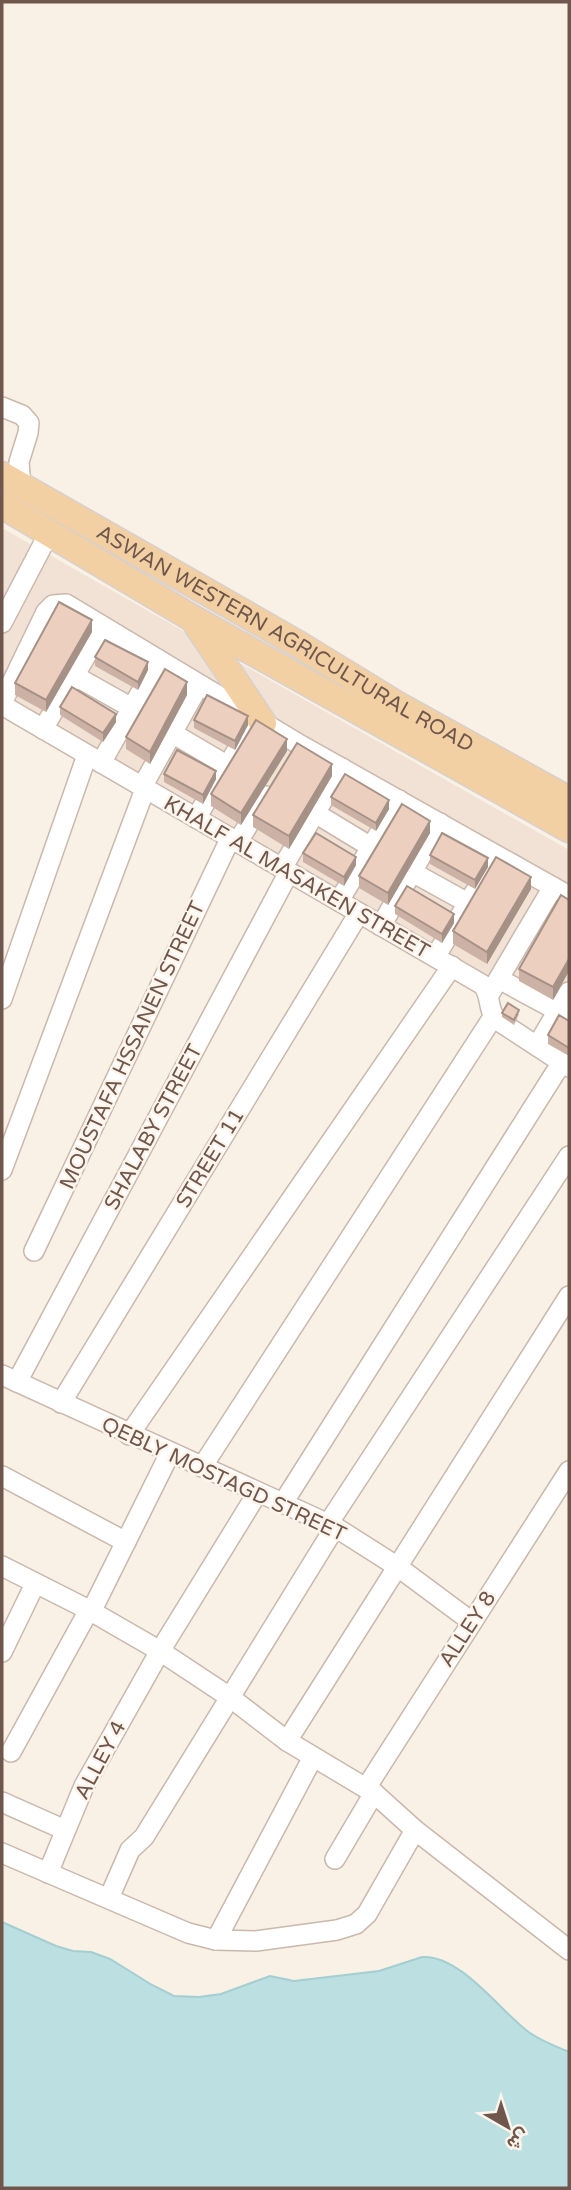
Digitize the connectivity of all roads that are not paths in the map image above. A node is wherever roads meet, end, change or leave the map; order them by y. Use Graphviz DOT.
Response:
graph roads {
  1 [pos="2,407"];
  2 [pos="12,481"];
  3 [pos="2,505"];
  4 [pos="49,533"];
  5 [pos="115,539"];
  6 [pos="100,564"];
  7 [pos="192,618"];
  8 [pos="2,623"];
  9 [pos="103,627"];
  10 [pos="159,660"];
  11 [pos="75,676"];
  12 [pos="199,685"];
  13 [pos="2,704"];
  14 [pos="132,708"];
  15 [pos="259,721"];
  16 [pos="43,729"];
  17 [pos="172,733"];
  18 [pos="94,759"];
  19 [pos="228,766"];
  20 [pos="342,768"];
  21 [pos="277,776"];
  22 [pos="144,788"];
  23 [pos="399,800"];
  24 [pos="569,800"];
  25 [pos="315,813"];
  26 [pos="196,818"];
  27 [pos="440,823"];
  28 [pos="569,829"];
  29 [pos="234,841"];
  30 [pos="371,847"];
  31 [pos="497,856"];
  32 [pos="286,870"];
  33 [pos="412,872"];
  34 [pos="561,892"];
  35 [pos="339,901"];
  36 [pos="468,903"];
  37 [pos="359,913"];
  38 [pos="381,926"];
  39 [pos="443,962"];
  40 [pos="494,987"];
  41 [pos="569,992"];
  42 [pos="2,999"];
  43 [pos="564,1014"];
  44 [pos="493,1017"];
  45 [pos="537,1046"];
  46 [pos="565,1065"];
  47 [pos="569,1156"];
  48 [pos="2,1170"];
  49 [pos="34,1251"];
  50 [pos="569,1296"];
  51 [pos="6,1379"];
  52 [pos="61,1403"];
  53 [pos="128,1435"];
  54 [pos="170,1453"];
  55 [pos="202,1468"];
  56 [pos="569,1471"];
  57 [pos="2,1476"];
  58 [pos="258,1492"];
  59 [pos="283,1503"];
  60 [pos="331,1526"];
  61 [pos="126,1542"];
  62 [pos="2,1566"];
  63 [pos="398,1567"];
  64 [pos="35,1584"];
  65 [pos="90,1611"];
  66 [pos="472,1622"];
  67 [pos="160,1651"];
  68 [pos="2,1652"];
  69 [pos="230,1698"];
  70 [pos="287,1741"];
  71 [pos="11,1752"];
  72 [pos="313,1757"];
  73 [pos="370,1790"];
  74 [pos="2,1802"];
  75 [pos="65,1830"];
  76 [pos="415,1830"];
  77 [pos="2,1853"];
  78 [pos="335,1859"];
  79 [pos="48,1873"];
  80 [pos="109,1898"];
  81 [pos="216,1940"];
  82 [pos="569,1950"];
  1 -- 2 [label="street"];
  2 -- 5 [label="main road, ASWAN WESTERN AGRICULTURAL ROAD"];
  3 -- 4 [label="main road, ASWAN WESTERN AGRICULTURAL ROAD"];
  4 -- 6 [label="main road, ASWAN WESTERN AGRICULTURAL ROAD"];
  4 -- 8 [label="street"];
  5 -- 6 [label="main road"];
  5 -- 24 [label="main road, ASWAN WESTERN AGRICULTURAL ROAD"];
  6 -- 7 [label="main road, ASWAN WESTERN AGRICULTURAL ROAD"];
  7 -- 15 [label="main road"];
  7 -- 28 [label="main road, ASWAN WESTERN AGRICULTURAL ROAD"];
  9 -- 10 [label="street"];
  9 -- 11 [label="street"];
  9 -- 13 [label="street"];
  10 -- 12 [label="street"];
  10 -- 14 [label="street"];
  11 -- 14 [label="street"];
  11 -- 16 [label="street"];
  12 -- 15 [label="street"];
  12 -- 17 [label="street"];
  13 -- 16 [label="street, KHALF AL MASAKEN STREET"];
  14 -- 18 [label="street"];
  15 -- 19 [label="street"];
  15 -- 20 [label="street"];
  16 -- 18 [label="street, KHALF AL MASAKEN STREET"];
  17 -- 19 [label="street"];
  17 -- 22 [label="street"];
  18 -- 22 [label="street, KHALF AL MASAKEN STREET"];
  18 -- 42 [label="street"];
  19 -- 26 [label="street"];
  20 -- 23 [label="street"];
  20 -- 25 [label="street, SHALABY STREET"];
  21 -- 29 [label="street, MOUSTAFA HSSANEN STREET"];
  22 -- 26 [label="street, KHALF AL MASAKEN STREET"];
  22 -- 48 [label="street"];
  23 -- 27 [label="street"];
  23 -- 30 [label="street"];
  25 -- 30 [label="street"];
  25 -- 32 [label="street, SHALABY STREET"];
  26 -- 29 [label="street, KHALF AL MASAKEN STREET"];
  27 -- 31 [label="street"];
  27 -- 33 [label="street"];
  29 -- 32 [label="street, KHALF AL MASAKEN STREET"];
  29 -- 49 [label="street, MOUSTAFA HSSANEN STREET"];
  30 -- 35 [label="street"];
  31 -- 34 [label="street"];
  31 -- 36 [label="street"];
  32 -- 35 [label="street, KHALF AL MASAKEN STREET"];
  32 -- 51 [label="street, SHALABY STREET"];
  33 -- 36 [label="street"];
  33 -- 38 [label="street"];
  34 -- 40 [label="street"];
  35 -- 37 [label="street, KHALF AL MASAKEN STREET"];
  36 -- 39 [label="street"];
  37 -- 38 [label="street, KHALF AL MASAKEN STREET"];
  37 -- 52 [label="street, STREET 11"];
  38 -- 39 [label="street, KHALF AL MASAKEN STREET"];
  39 -- 40 [label="street, KHALF AL MASAKEN STREET"];
  39 -- 53 [label="street"];
  40 -- 43 [label="street, KHALF AL MASAKEN STREET"];
  40 -- 44 [label="street"];
  41 -- 43 [label="street"];
  43 -- 45 [label="street"];
  44 -- 45 [label="street"];
  44 -- 55 [label="street"];
  45 -- 46 [label="street"];
  46 -- 59 [label="street"];
  47 -- 60 [label="street"];
  50 -- 63 [label="street"];
  51 -- 52 [label="street, QEBLY MOSTAGD STREET"];
  52 -- 53 [label="street, QEBLY MOSTAGD STREET"];
  53 -- 54 [label="street, QEBLY MOSTAGD STREET"];
  54 -- 55 [label="street, QEBLY MOSTAGD STREET"];
  54 -- 61 [label="street"];
  55 -- 58 [label="street, QEBLY MOSTAGD STREET"];
  56 -- 66 [label="street, ALLEY 8"];
  57 -- 61 [label="street"];
  58 -- 59 [label="street, QEBLY MOSTAGD STREET"];
  58 -- 67 [label="street"];
  59 -- 60 [label="street, QEBLY MOSTAGD STREET"];
  60 -- 63 [label="street, QEBLY MOSTAGD STREET"];
  60 -- 69 [label="street"];
  61 -- 65 [label="street"];
  62 -- 64 [label="street"];
  63 -- 66 [label="street, QEBLY MOSTAGD STREET"];
  63 -- 70 [label="street"];
  64 -- 65 [label="street"];
  64 -- 68 [label="street"];
  65 -- 67 [label="street"];
  65 -- 71 [label="street"];
  66 -- 73 [label="street, ALLEY 8"];
  67 -- 69 [label="street"];
  67 -- 75 [label="street, ALLEY 4"];
  69 -- 70 [label="street"];
  69 -- 80 [label="street"];
  70 -- 72 [label="street"];
  72 -- 73 [label="street"];
  72 -- 81 [label="street"];
  73 -- 76 [label="street"];
  73 -- 78 [label="street, ALLEY 8"];
  74 -- 75 [label="street"];
  75 -- 79 [label="street, ALLEY 4"];
  76 -- 81 [label="street"];
  76 -- 82 [label="street"];
  77 -- 79 [label="street"];
  79 -- 80 [label="street"];
  80 -- 81 [label="street"];
}
